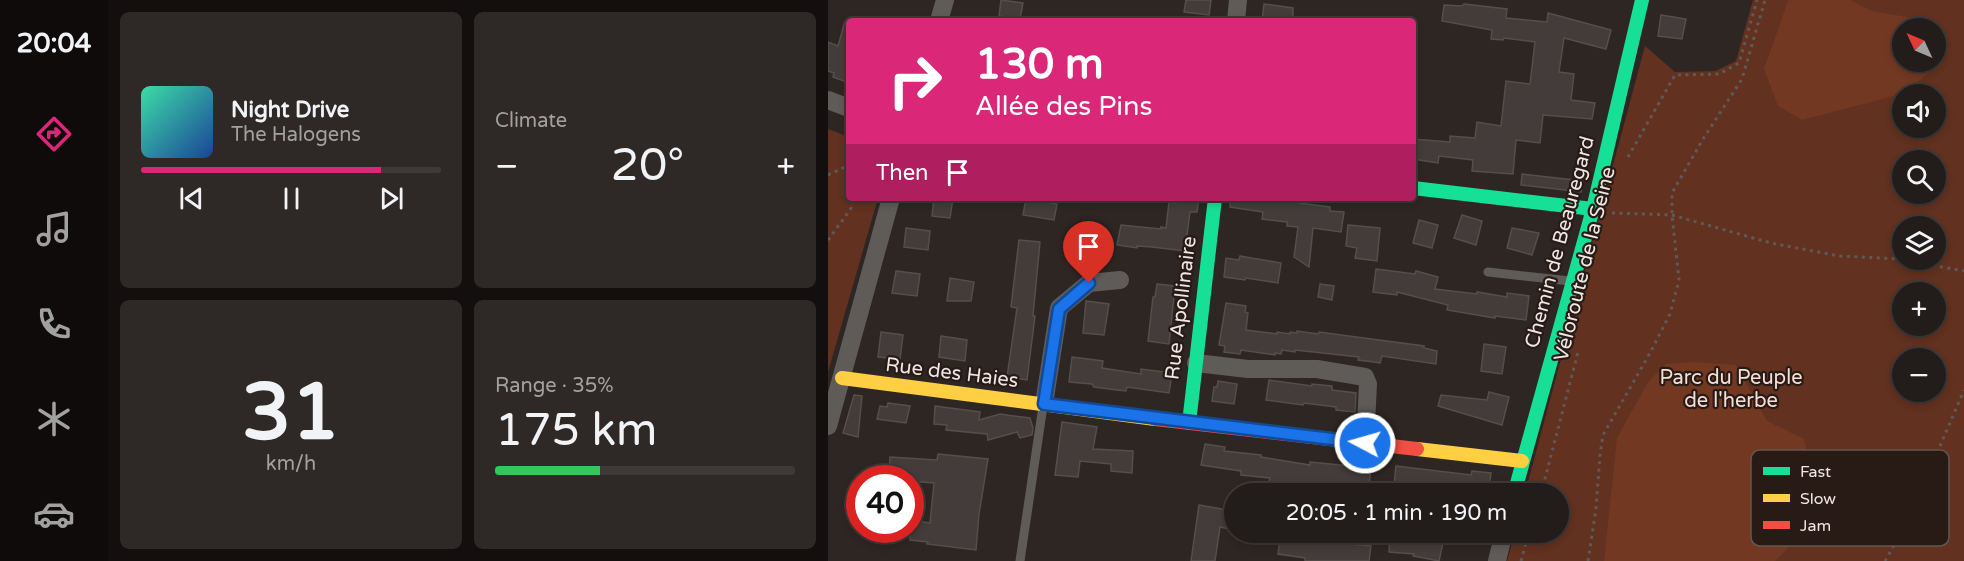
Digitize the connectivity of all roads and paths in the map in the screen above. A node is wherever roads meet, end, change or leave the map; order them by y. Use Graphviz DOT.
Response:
graph roads {
  1 [pos="945,0"];
  2 [pos="1238,0"];
  3 [pos="1642,0"];
  4 [pos="1757,0"];
  5 [pos="1765,0"];
  6 [pos="940,18"];
  7 [pos="1236,18"];
  8 [pos="828,100"];
  9 [pos="846,107"];
  10 [pos="1626,161"];
  11 [pos="846,166"];
  12 [pos="828,174"];
  13 [pos="1416,188"];
  14 [pos="854,201"];
  15 [pos="890,201"];
  16 [pos="1215,201"];
  17 [pos="1615,203"];
  18 [pos="1593,209"];
  19 [pos="1612,213"];
  20 [pos="1671,215"];
  21 [pos="828,240"];
  22 [pos="1892,259"];
  23 [pos="1946,268"];
  24 [pos="1964,271"];
  25 [pos="1488,272"];
  26 [pos="1120,280"];
  27 [pos="1573,281"];
  28 [pos="1580,342"];
  29 [pos="1196,363"];
  30 [pos="842,378"];
  31 [pos="1964,390"];
  32 [pos="1044,404"];
  33 [pos="1189,423"];
  34 [pos="828,426"];
  35 [pos="1365,443"];
  36 [pos="1938,450"];
  37 [pos="1522,461"];
  38 [pos="1517,483"];
  39 [pos="1544,483"];
  40 [pos="1501,543"];
  41 [pos="1526,543"];
  42 [pos="1894,546"];
  43 [pos="1020,561"];
  44 [pos="1497,561"];
  45 [pos="1521,561"];
  46 [pos="1588,561"];
  47 [pos="1885,561"];
  1 -- 6 [label="street"];
  2 -- 7 [label="street"];
  3 -- 18 [label="street, Chemin de Beauregard"];
  4 -- 10 [label="path, Véloroute de la Seine"];
  5 -- 20 [label="path"];
  8 -- 9 [label="street"];
  11 -- 12 [label="path"];
  13 -- 18 [label="street"];
  14 -- 21 [label="path"];
  15 -- 30 [label="street"];
  16 -- 29 [label="street, Rue Apollinaire"];
  17 -- 19 [label="path, Véloroute de la Seine"];
  18 -- 19 [label="path"];
  18 -- 27 [label="street, Chemin de Beauregard"];
  19 -- 20 [label="path"];
  20 -- 22 [label="path"];
  20 -- 46 [label="path"];
  23 -- 24 [label="path"];
  25 -- 27 [label="lane"];
  26 -- 32 [label="street"];
  27 -- 37 [label="street, Chemin de Beauregard"];
  28 -- 39 [label="path, Véloroute de la Seine"];
  29 -- 33 [label="street, Rue Apollinaire"];
  29 -- 35 [label="street"];
  30 -- 32 [label="street, Rue des Haies"];
  30 -- 34 [label="street"];
  31 -- 36 [label="path"];
  32 -- 33 [label="street, Rue des Haies"];
  32 -- 43 [label="lane"];
  33 -- 35 [label="street, Rue des Haies"];
  35 -- 37 [label="street, Rue des Haies"];
  37 -- 38 [label="street, Chemin de Beauregard"];
  40 -- 44 [label="street"];
  41 -- 45 [label="path"];
  42 -- 47 [label="path"];
}
